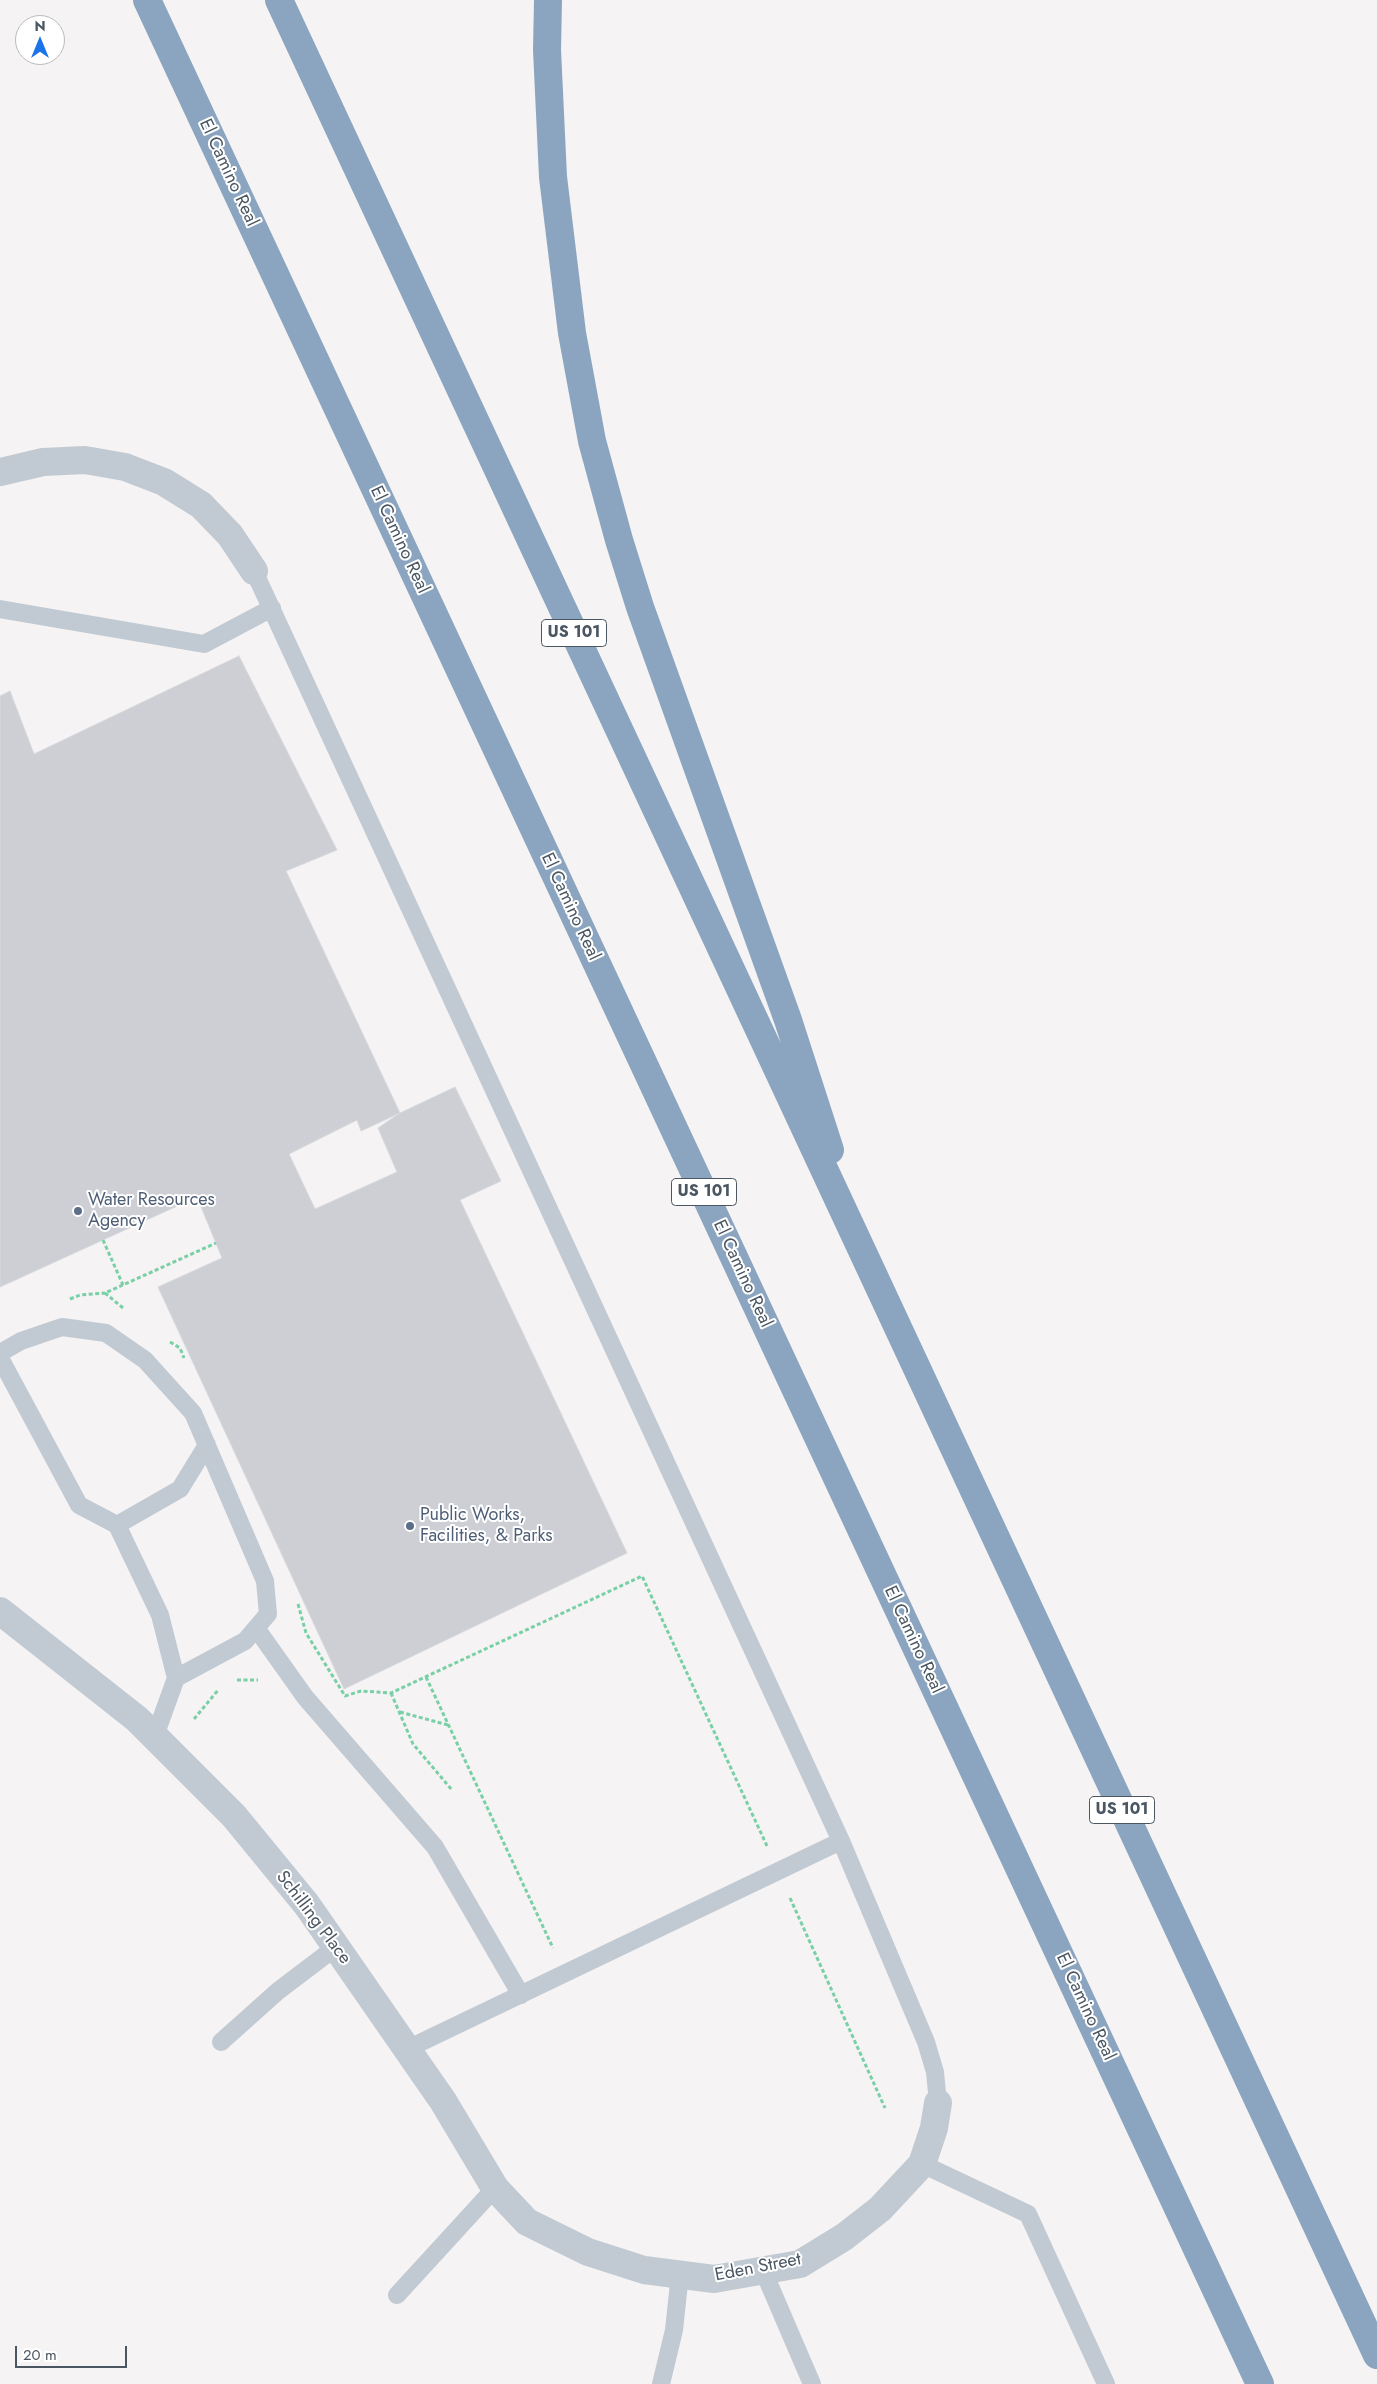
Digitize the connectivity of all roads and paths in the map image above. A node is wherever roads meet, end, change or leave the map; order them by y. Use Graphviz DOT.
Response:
graph roads {
  1 [pos="147,0"];
  2 [pos="279,0"];
  3 [pos="548,0"];
  4 [pos="0,472"];
  5 [pos="254,571"];
  6 [pos="272,608"];
  7 [pos="0,609"];
  8 [pos="103,1240"];
  9 [pos="216,1243"];
  10 [pos="868,1265"];
  11 [pos="123,1285"];
  12 [pos="125,1310"];
  13 [pos="163,1337"];
  14 [pos="0,1353"];
  15 [pos="0,1358"];
  16 [pos="188,1366"];
  17 [pos="207,1445"];
  18 [pos="117,1525"];
  19 [pos="297,1601"];
  20 [pos="1,1615"];
  21 [pos="256,1628"];
  22 [pos="426,1677"];
  23 [pos="176,1678"];
  24 [pos="258,1680"];
  25 [pos="231,1681"];
  26 [pos="224,1683"];
  27 [pos="391,1693"];
  28 [pos="400,1712"];
  29 [pos="194,1719"];
  30 [pos="449,1725"];
  31 [pos="155,1736"];
  32 [pos="452,1790"];
  33 [pos="841,1841"];
  34 [pos="767,1846"];
  35 [pos="788,1893"];
  36 [pos="336,1947"];
  37 [pos="564,1974"];
  38 [pos="521,1995"];
  39 [pos="221,2042"];
  40 [pos="407,2049"];
  41 [pos="938,2103"];
  42 [pos="885,2108"];
  43 [pos="922,2164"];
  44 [pos="495,2188"];
  45 [pos="588,2252"];
  46 [pos="763,2270"];
  47 [pos="680,2274"];
  48 [pos="396,2295"];
  49 [pos="1377,2355"];
  50 [pos="661,2384"];
  51 [pos="812,2384"];
  52 [pos="1106,2384"];
  53 [pos="1260,2384"];
  1 -- 53 [label="highway, El Camino Real / US 101"];
  2 -- 10 [label="highway, US 101"];
  3 -- 10 [label="highway"];
  4 -- 5 [label="street"];
  5 -- 6 [label="lane"];
  6 -- 7 [label="lane"];
  6 -- 33 [label="lane"];
  8 -- 11 [label="path"];
  9 -- 11 [label="path"];
  10 -- 49 [label="highway, US 101"];
  11 -- 12 [label="path"];
  13 -- 16 [label="path"];
  14 -- 17 [label="lane"];
  15 -- 18 [label="lane"];
  17 -- 18 [label="lane"];
  17 -- 21 [label="lane"];
  18 -- 23 [label="lane"];
  19 -- 27 [label="path"];
  20 -- 31 [label="street, Schilling Place"];
  21 -- 23 [label="lane"];
  21 -- 38 [label="lane"];
  22 -- 27 [label="path"];
  22 -- 30 [label="path"];
  22 -- 34 [label="path"];
  23 -- 31 [label="lane"];
  24 -- 25 [label="path"];
  26 -- 29 [label="path"];
  27 -- 28 [label="path"];
  28 -- 30 [label="path"];
  28 -- 32 [label="path"];
  30 -- 37 [label="path"];
  31 -- 36 [label="street, Schilling Place"];
  33 -- 37 [label="lane"];
  33 -- 41 [label="lane"];
  35 -- 42 [label="path"];
  36 -- 39 [label="lane"];
  36 -- 40 [label="street, Schilling Place"];
  37 -- 38 [label="lane"];
  38 -- 40 [label="lane"];
  40 -- 44 [label="street, Schilling Place"];
  41 -- 43 [label="street, Eden Street"];
  43 -- 46 [label="street, Eden Street"];
  43 -- 52 [label="lane"];
  44 -- 45 [label="street, Schilling Place"];
  44 -- 48 [label="lane"];
  45 -- 47 [label="street, Eden Street"];
  46 -- 47 [label="street, Eden Street"];
  46 -- 51 [label="lane"];
  47 -- 50 [label="lane"];
}
